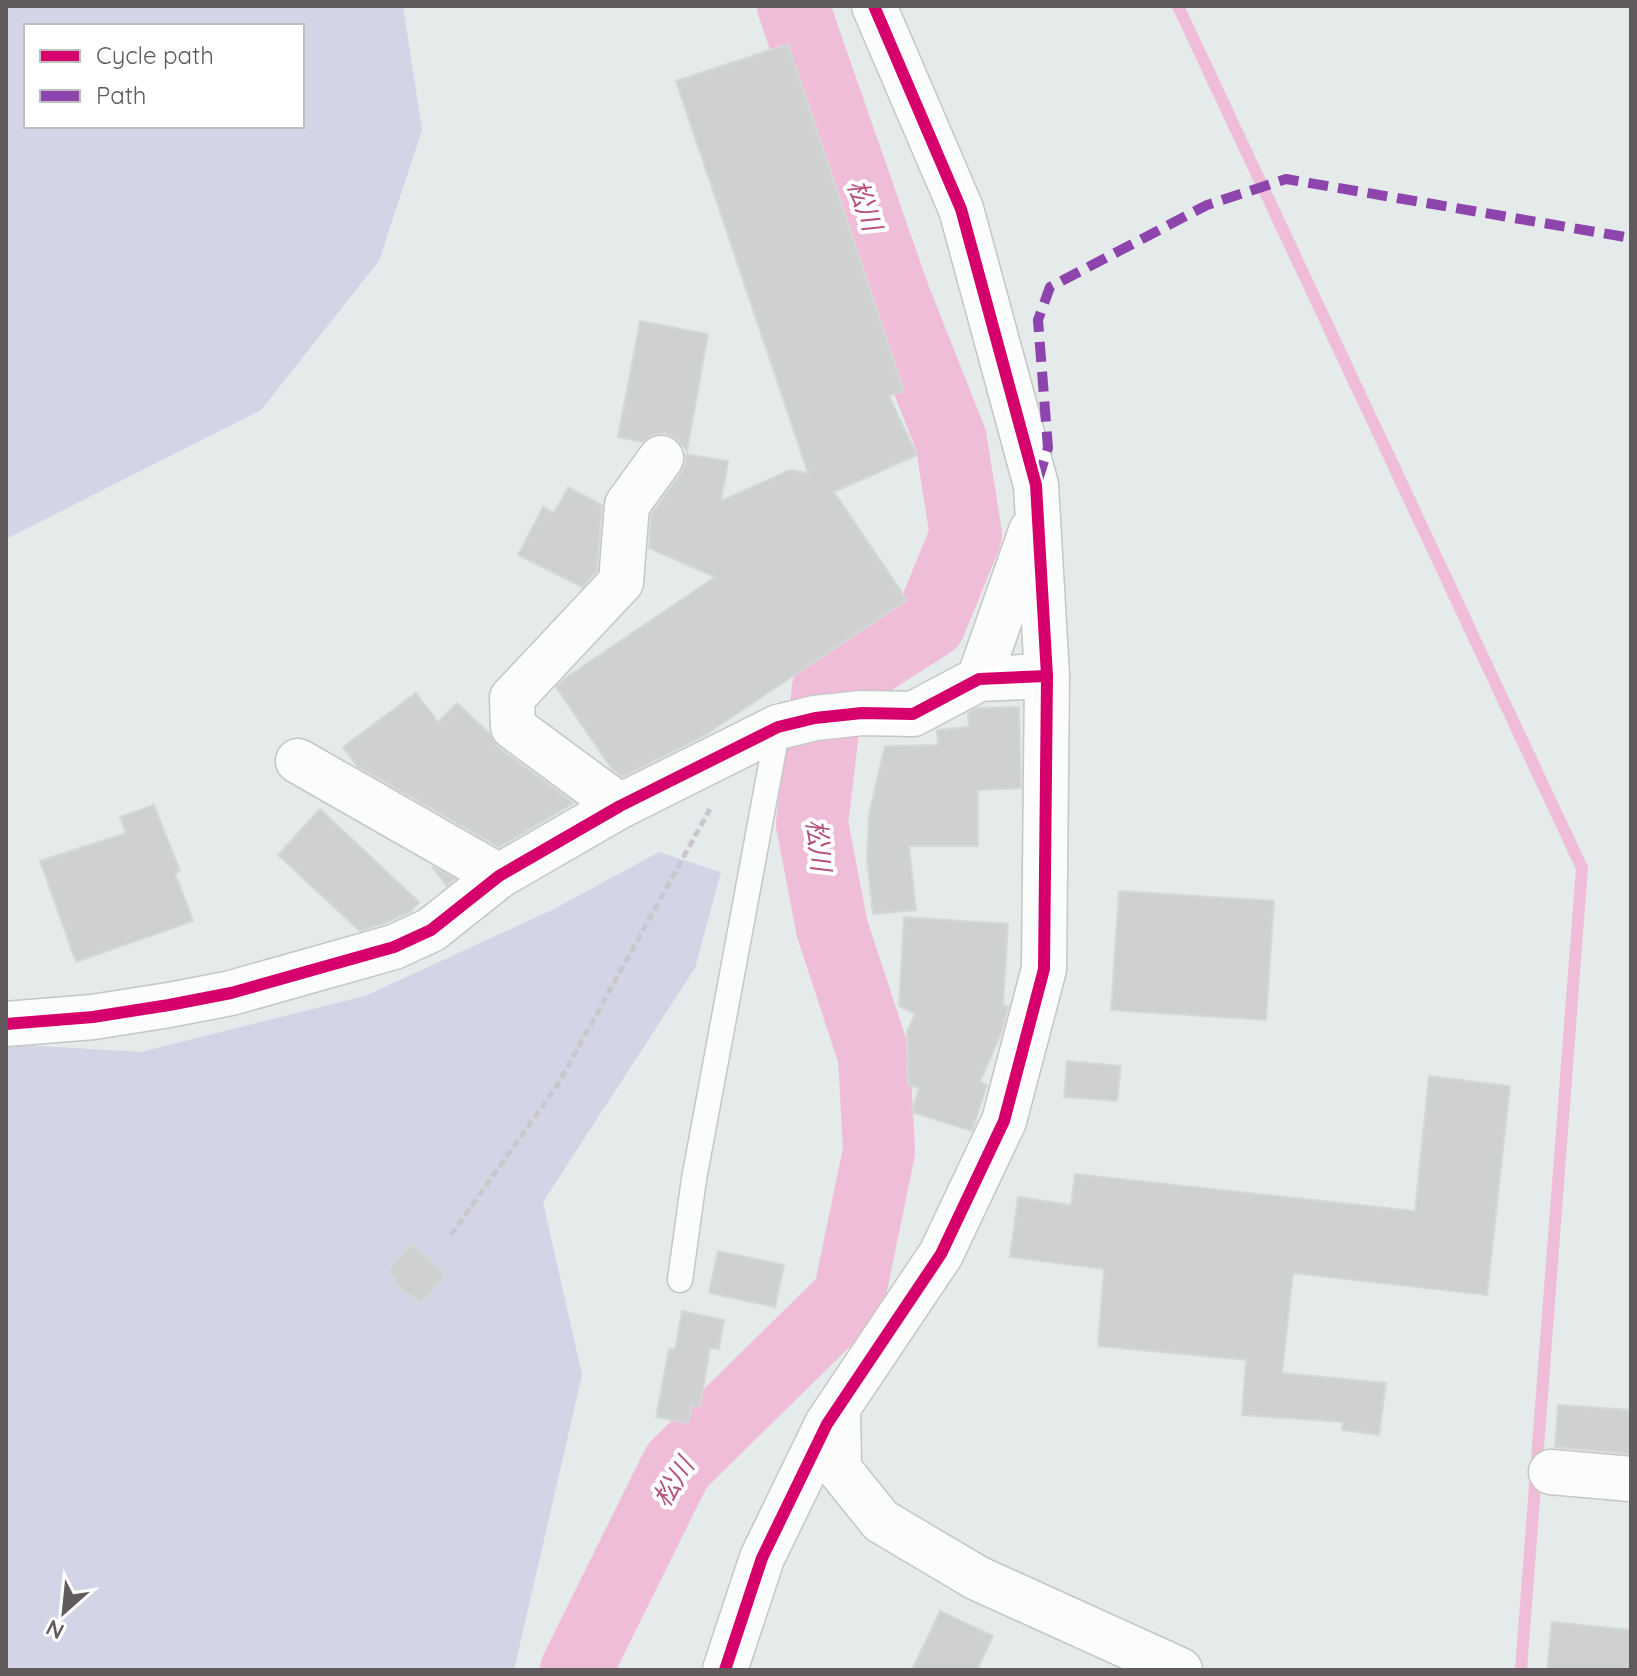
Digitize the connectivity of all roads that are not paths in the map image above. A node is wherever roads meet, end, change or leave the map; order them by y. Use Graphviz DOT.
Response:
graph roads {
  1 [pos="874,6"];
  2 [pos="661,458"];
  3 [pos="1037,514"];
  4 [pos="1047,676"];
  5 [pos="979,679"];
  6 [pos="796,722"];
  7 [pos="298,761"];
  8 [pos="620,806"];
  9 [pos="499,876"];
  10 [pos="6,1024"];
  11 [pos="680,1280"];
  12 [pos="838,1408"];
  13 [pos="1551,1472"];
  14 [pos="1631,1479"];
  15 [pos="725,1670"];
  16 [pos="1180,1670"];
  1 -- 3 [label="street"];
  2 -- 8 [label="street"];
  3 -- 4 [label="street"];
  3 -- 5 [label="street"];
  4 -- 5 [label="street"];
  4 -- 12 [label="street"];
  5 -- 6 [label="street"];
  6 -- 8 [label="street"];
  6 -- 11 [label="lane"];
  7 -- 9 [label="street"];
  8 -- 9 [label="street"];
  9 -- 10 [label="street"];
  12 -- 15 [label="street"];
  12 -- 16 [label="street"];
  13 -- 14 [label="street"];
}
